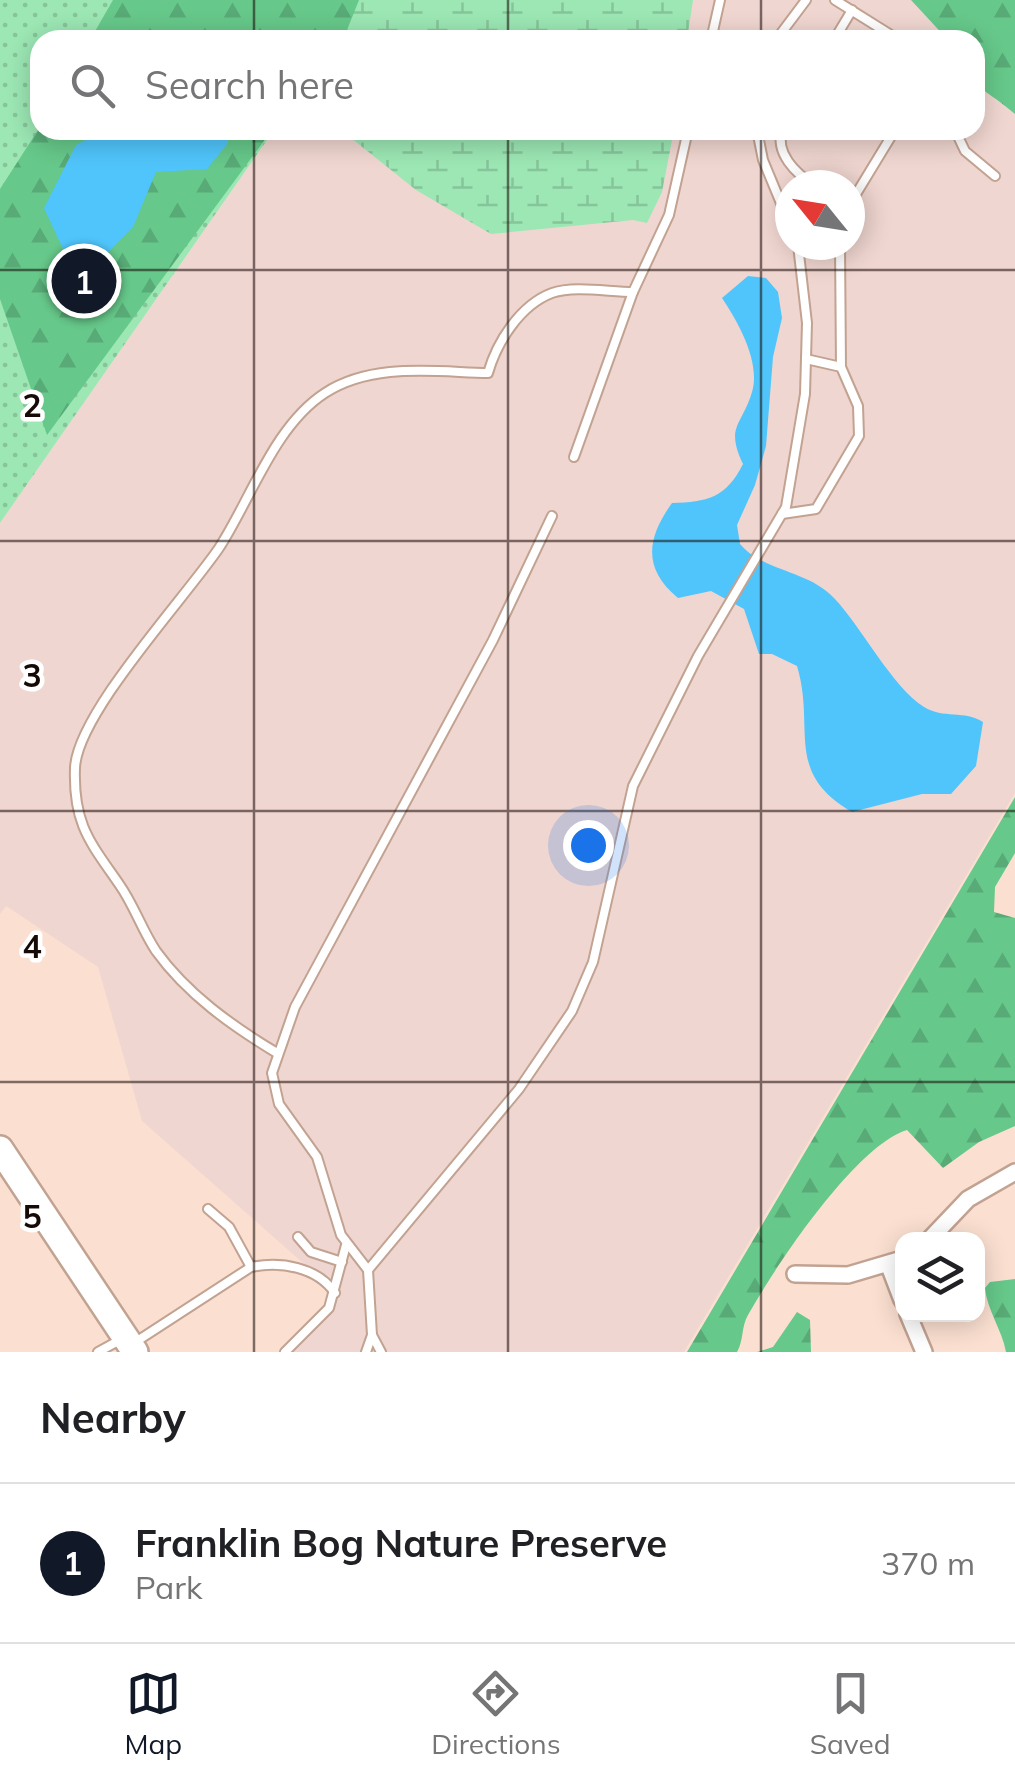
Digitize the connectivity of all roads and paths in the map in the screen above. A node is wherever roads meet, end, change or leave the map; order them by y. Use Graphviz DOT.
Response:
graph roads {
  1 [pos="720,0"];
  2 [pos="806,0"];
  3 [pos="835,0"];
  4 [pos="852,10"];
  5 [pos="713,30"];
  6 [pos="784,30"];
  7 [pos="840,30"];
  8 [pos="883,30"];
  9 [pos="686,140"];
  10 [pos="759,140"];
  11 [pos="779,140"];
  12 [pos="889,140"];
  13 [pos="960,140"];
  14 [pos="795,170"];
  15 [pos="995,176"];
  16 [pos="865,179"];
  17 [pos="775,188"];
  18 [pos="800,260"];
  19 [pos="840,260"];
  20 [pos="633,292"];
  21 [pos="806,360"];
  22 [pos="841,367"];
  23 [pos="574,457"];
  24 [pos="782,514"];
  25 [pos="552,516"];
  26 [pos="277,1052"];
  27 [pos="0,1149"];
  28 [pos="1015,1172"];
  29 [pos="208,1209"];
  30 [pos="936,1232"];
  31 [pos="298,1238"];
  32 [pos="346,1245"];
  33 [pos="342,1262"];
  34 [pos="895,1263"];
  35 [pos="250,1266"];
  36 [pos="368,1270"];
  37 [pos="795,1274"];
  38 [pos="335,1293"];
  39 [pos="911,1322"];
  40 [pos="372,1335"];
  41 [pos="130,1345"];
  42 [pos="98,1352"];
  43 [pos="285,1352"];
  44 [pos="366,1352"];
  45 [pos="380,1352"];
  46 [pos="924,1352"];
  1 -- 5 [label="lane"];
  2 -- 6 [label="lane"];
  3 -- 4 [label="lane"];
  4 -- 7 [label="lane"];
  4 -- 8 [label="lane"];
  9 -- 20 [label="lane"];
  10 -- 17 [label="lane"];
  11 -- 14 [label="lane"];
  12 -- 16 [label="lane"];
  13 -- 15 [label="lane"];
  18 -- 21 [label="lane"];
  19 -- 22 [label="lane"];
  20 -- 23 [label="lane"];
  20 -- 26 [label="lane"];
  21 -- 22 [label="lane"];
  21 -- 24 [label="lane"];
  22 -- 24 [label="lane"];
  24 -- 36 [label="lane"];
  25 -- 26 [label="lane"];
  26 -- 32 [label="lane"];
  27 -- 41 [label="main road"];
  28 -- 30 [label="street"];
  29 -- 35 [label="lane"];
  31 -- 33 [label="lane"];
  32 -- 33 [label="lane"];
  32 -- 36 [label="lane"];
  33 -- 38 [label="lane"];
  34 -- 37 [label="street"];
  35 -- 38 [label="lane"];
  35 -- 41 [label="lane"];
  36 -- 40 [label="lane"];
  38 -- 43 [label="lane"];
  39 -- 46 [label="street"];
  40 -- 44 [label="lane"];
  40 -- 45 [label="lane"];
  41 -- 42 [label="lane"];
}
